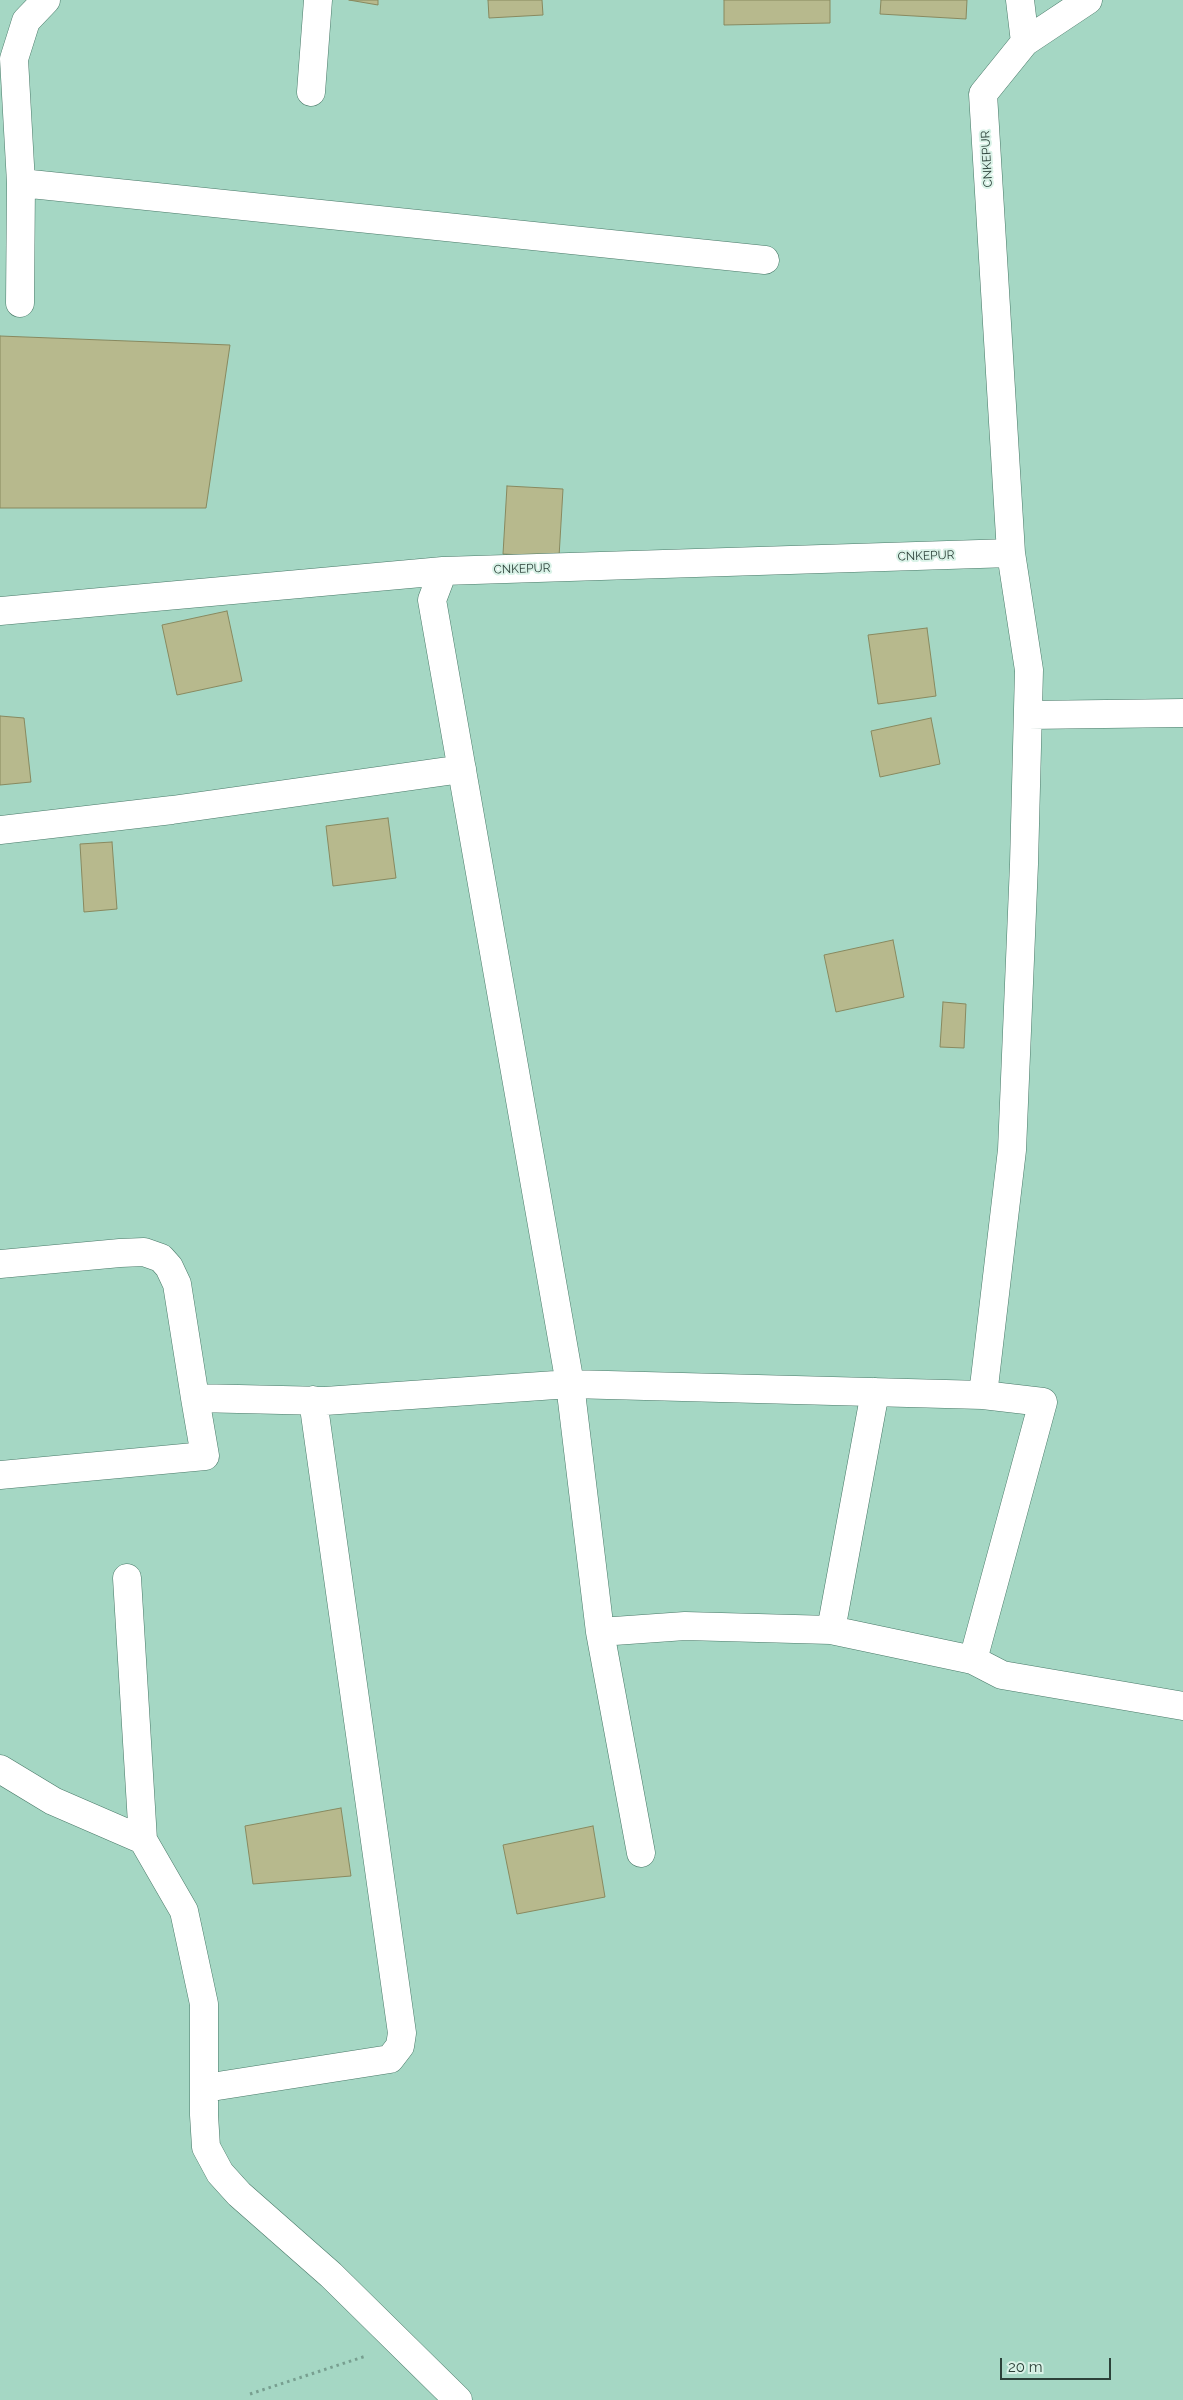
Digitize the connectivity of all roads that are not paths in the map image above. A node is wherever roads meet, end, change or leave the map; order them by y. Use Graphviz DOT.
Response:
graph roads {
  1 [pos="46,0"];
  2 [pos="318,0"];
  3 [pos="1020,0"];
  4 [pos="1088,0"];
  5 [pos="1024,42"];
  6 [pos="311,92"];
  7 [pos="21,182"];
  8 [pos="764,260"];
  9 [pos="20,302"];
  10 [pos="1011,553"];
  11 [pos="443,571"];
  12 [pos="0,611"];
  13 [pos="1183,713"];
  14 [pos="1028,716"];
  15 [pos="462,769"];
  16 [pos="0,830"];
  17 [pos="0,1264"];
  18 [pos="570,1384"];
  19 [pos="875,1392"];
  20 [pos="983,1395"];
  21 [pos="195,1398"];
  22 [pos="314,1400"];
  23 [pos="0,1475"];
  24 [pos="127,1578"];
  25 [pos="831,1630"];
  26 [pos="600,1632"];
  27 [pos="973,1660"];
  28 [pos="1183,1706"];
  29 [pos="0,1770"];
  30 [pos="143,1840"];
  31 [pos="641,1853"];
  32 [pos="205,2088"];
  33 [pos="458,2400"];
  1 -- 7 [label="street"];
  2 -- 6 [label="street"];
  3 -- 5 [label="street"];
  4 -- 5 [label="street, CNKEPUR"];
  5 -- 10 [label="street, CNKEPUR"];
  7 -- 8 [label="street"];
  7 -- 9 [label="street"];
  10 -- 11 [label="street, CNKEPUR"];
  10 -- 14 [label="street"];
  11 -- 12 [label="street, CNKEPUR"];
  11 -- 15 [label="street"];
  13 -- 14 [label="street"];
  14 -- 20 [label="street"];
  15 -- 16 [label="street"];
  15 -- 18 [label="street"];
  17 -- 21 [label="street"];
  18 -- 19 [label="street"];
  18 -- 22 [label="street"];
  18 -- 26 [label="street"];
  19 -- 20 [label="street"];
  19 -- 25 [label="street"];
  20 -- 27 [label="street"];
  21 -- 22 [label="street"];
  21 -- 23 [label="street"];
  22 -- 32 [label="street"];
  24 -- 30 [label="street"];
  25 -- 26 [label="street"];
  25 -- 27 [label="street"];
  26 -- 31 [label="street"];
  27 -- 28 [label="street"];
  29 -- 30 [label="street"];
  30 -- 32 [label="street"];
  32 -- 33 [label="street"];
}
